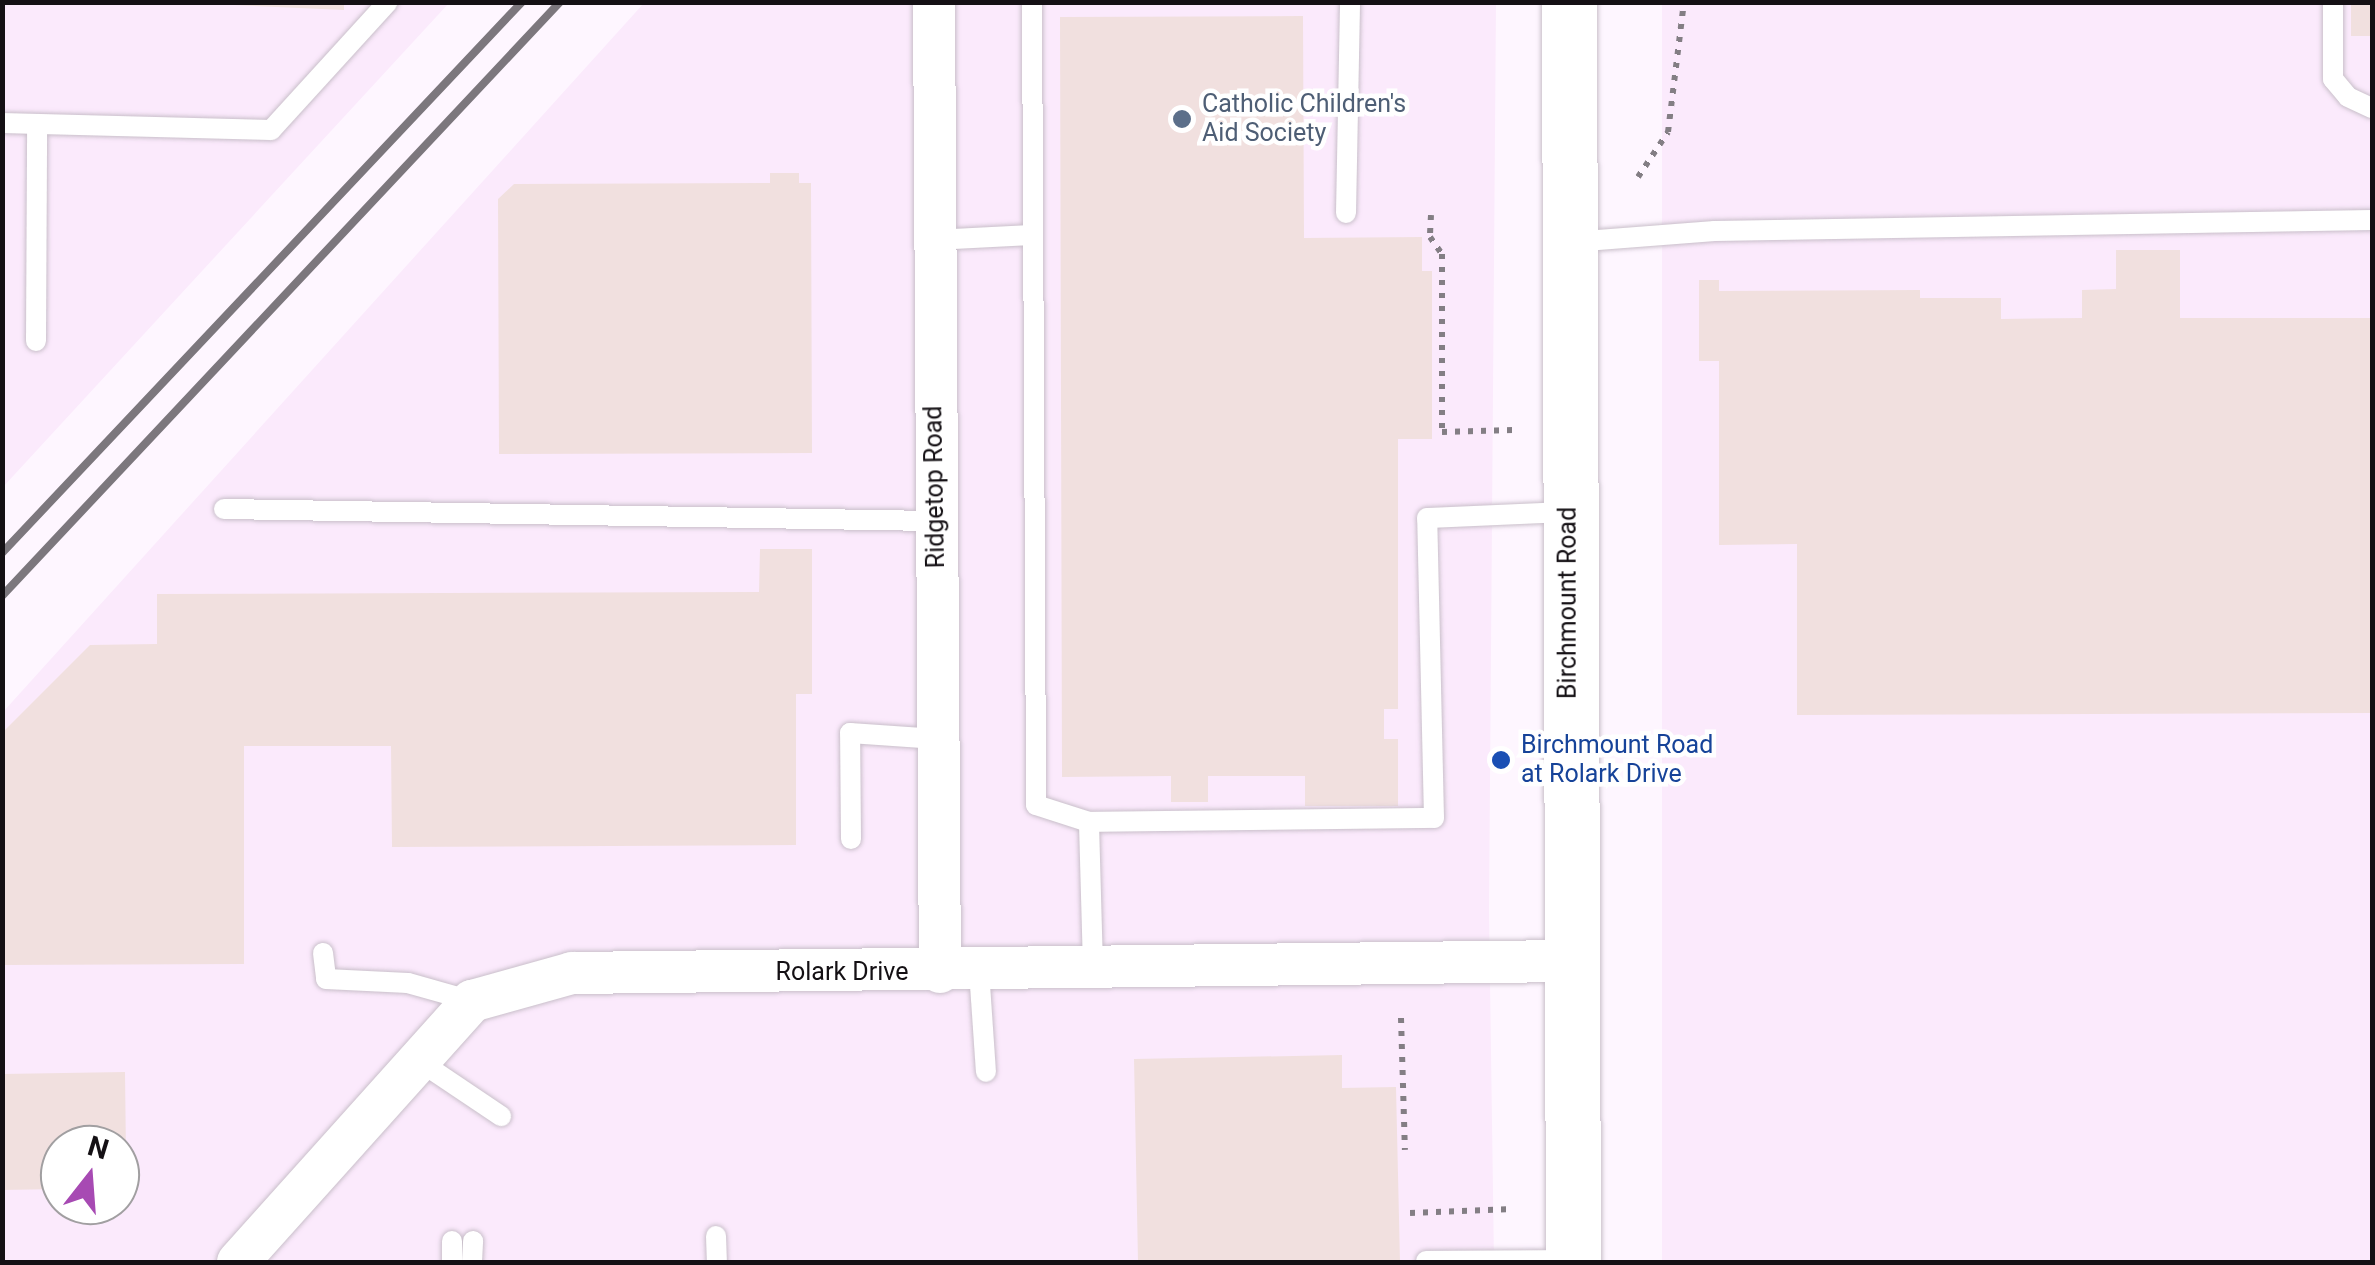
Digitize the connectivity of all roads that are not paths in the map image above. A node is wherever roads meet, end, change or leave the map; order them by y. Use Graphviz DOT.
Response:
graph roads {
  1 [pos="388,2"];
  2 [pos="934,2"];
  3 [pos="1032,2"];
  4 [pos="1350,2"];
  5 [pos="1569,2"];
  6 [pos="2333,2"];
  7 [pos="2372,108"];
  8 [pos="2,123"];
  9 [pos="37,124"];
  10 [pos="1346,213"];
  11 [pos="2372,220"];
  12 [pos="1031,235"];
  13 [pos="932,240"];
  14 [pos="1570,242"];
  15 [pos="36,340"];
  16 [pos="224,509"];
  17 [pos="1568,512"];
  18 [pos="936,521"];
  19 [pos="937,739"];
  20 [pos="1089,822"];
  21 [pos="851,839"];
  22 [pos="322,953"];
  23 [pos="1568,961"];
  24 [pos="1092,967"];
  25 [pos="960,971"];
  26 [pos="472,1002"];
  27 [pos="419,1060"];
  28 [pos="986,1072"];
  29 [pos="500,1116"];
  30 [pos="716,1236"];
  31 [pos="1426,1261"];
  32 [pos="1573,1261"];
  33 [pos="238,1262"];
  34 [pos="717,1262"];
  1 -- 9 [label="lane"];
  2 -- 13 [label="street, Ridgetop Road"];
  3 -- 12 [label="lane"];
  4 -- 10 [label="lane"];
  5 -- 14 [label="main road, Birchmount Road"];
  6 -- 7 [label="lane"];
  8 -- 9 [label="lane"];
  9 -- 15 [label="lane"];
  11 -- 14 [label="lane"];
  12 -- 13 [label="lane"];
  12 -- 20 [label="lane"];
  13 -- 18 [label="street, Ridgetop Road"];
  14 -- 17 [label="main road, Birchmount Road"];
  16 -- 18 [label="lane"];
  17 -- 20 [label="lane"];
  17 -- 23 [label="main road, Birchmount Road"];
  18 -- 19 [label="street, Ridgetop Road"];
  19 -- 21 [label="lane"];
  19 -- 25 [label="street, Ridgetop Road"];
  20 -- 24 [label="lane"];
  22 -- 26 [label="lane"];
  23 -- 24 [label="street, Rolark Drive"];
  23 -- 32 [label="main road, Birchmount Road"];
  24 -- 25 [label="street, Rolark Drive"];
  25 -- 26 [label="street, Rolark Drive"];
  25 -- 28 [label="lane"];
  26 -- 27 [label="street"];
  27 -- 29 [label="lane"];
  27 -- 33 [label="street"];
  30 -- 34 [label="lane"];
  31 -- 32 [label="lane"];
}
